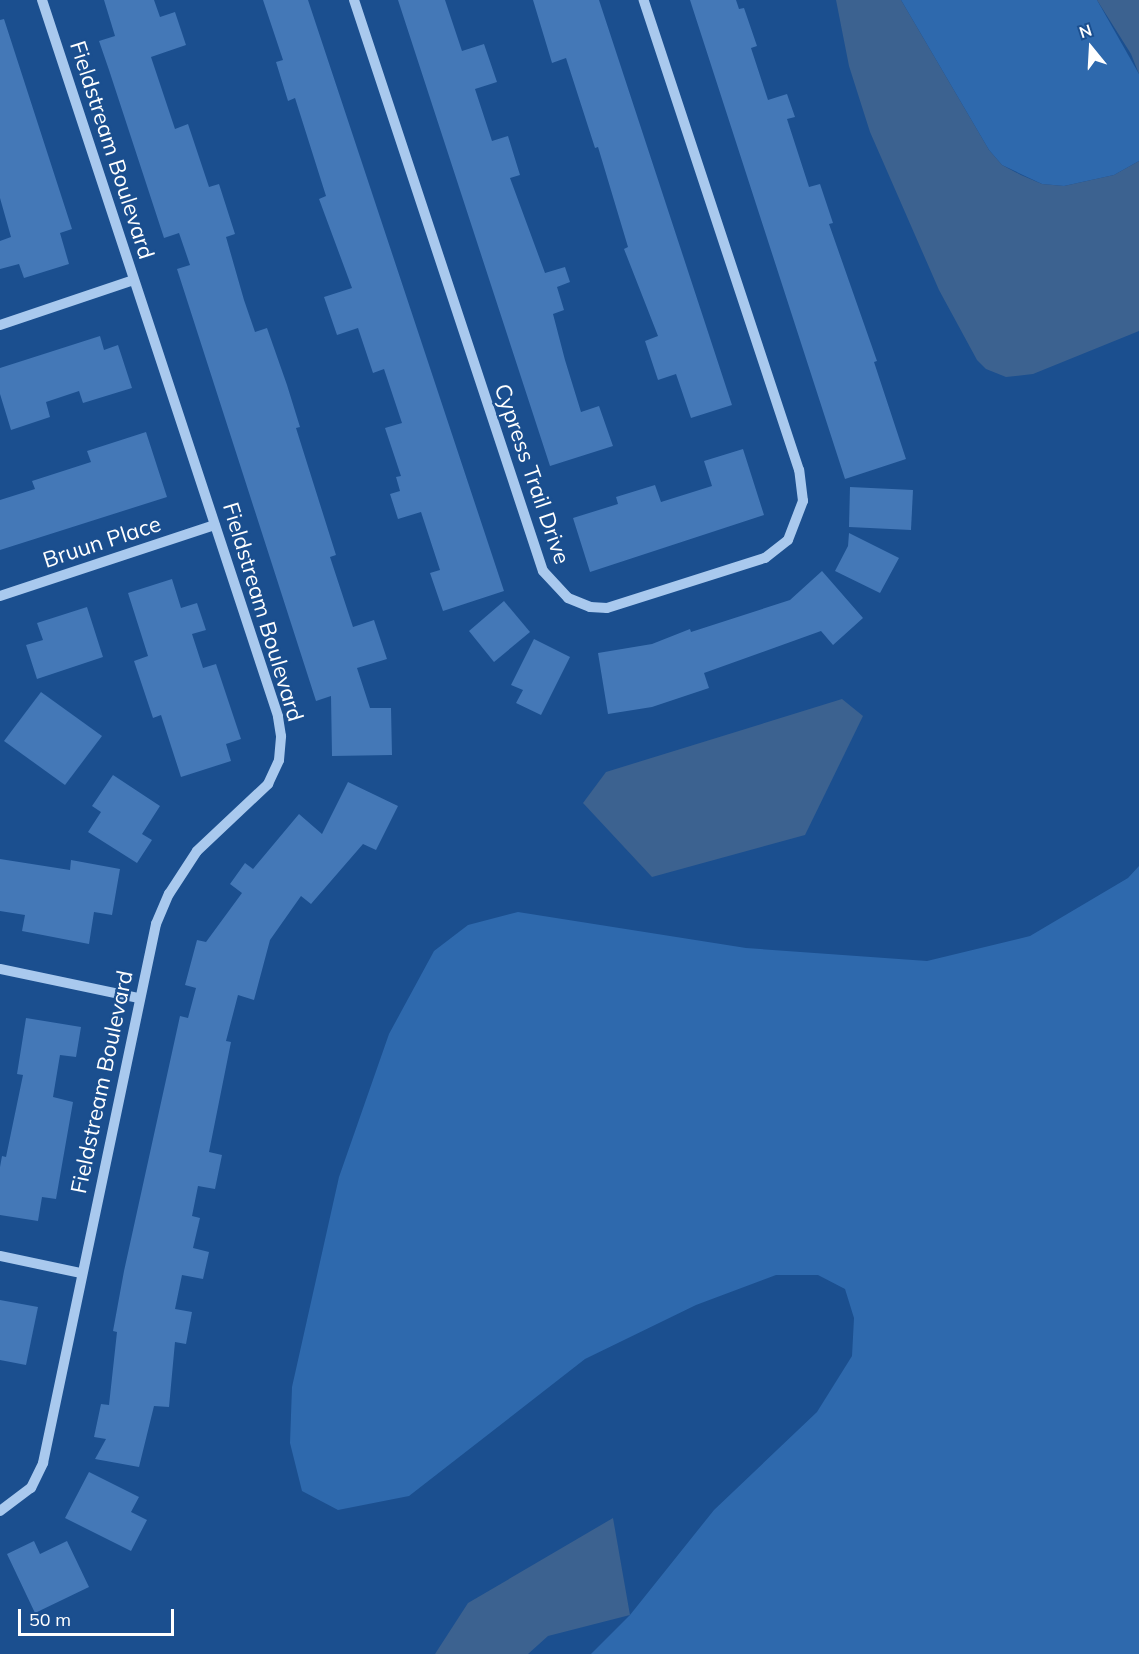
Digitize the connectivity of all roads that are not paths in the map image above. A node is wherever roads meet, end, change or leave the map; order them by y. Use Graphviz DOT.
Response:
graph roads {
  1 [pos="42,0"];
  2 [pos="354,0"];
  3 [pos="644,0"];
  4 [pos="134,280"];
  5 [pos="0,325"];
  6 [pos="215,525"];
  7 [pos="0,596"];
  8 [pos="0,969"];
  9 [pos="139,998"];
  10 [pos="0,1256"];
  11 [pos="81,1273"];
  12 [pos="0,1511"];
  1 -- 4 [label="street, Fieldstream Boulevard"];
  2 -- 3 [label="street, Cypress Trail Drive"];
  4 -- 5 [label="street"];
  4 -- 6 [label="street, Fieldstream Boulevard"];
  6 -- 7 [label="street, Bruun Place"];
  6 -- 9 [label="street, Fieldstream Boulevard"];
  8 -- 9 [label="street"];
  9 -- 11 [label="street, Fieldstream Boulevard"];
  10 -- 11 [label="street"];
  11 -- 12 [label="street, Fieldstream Boulevard"];
}
